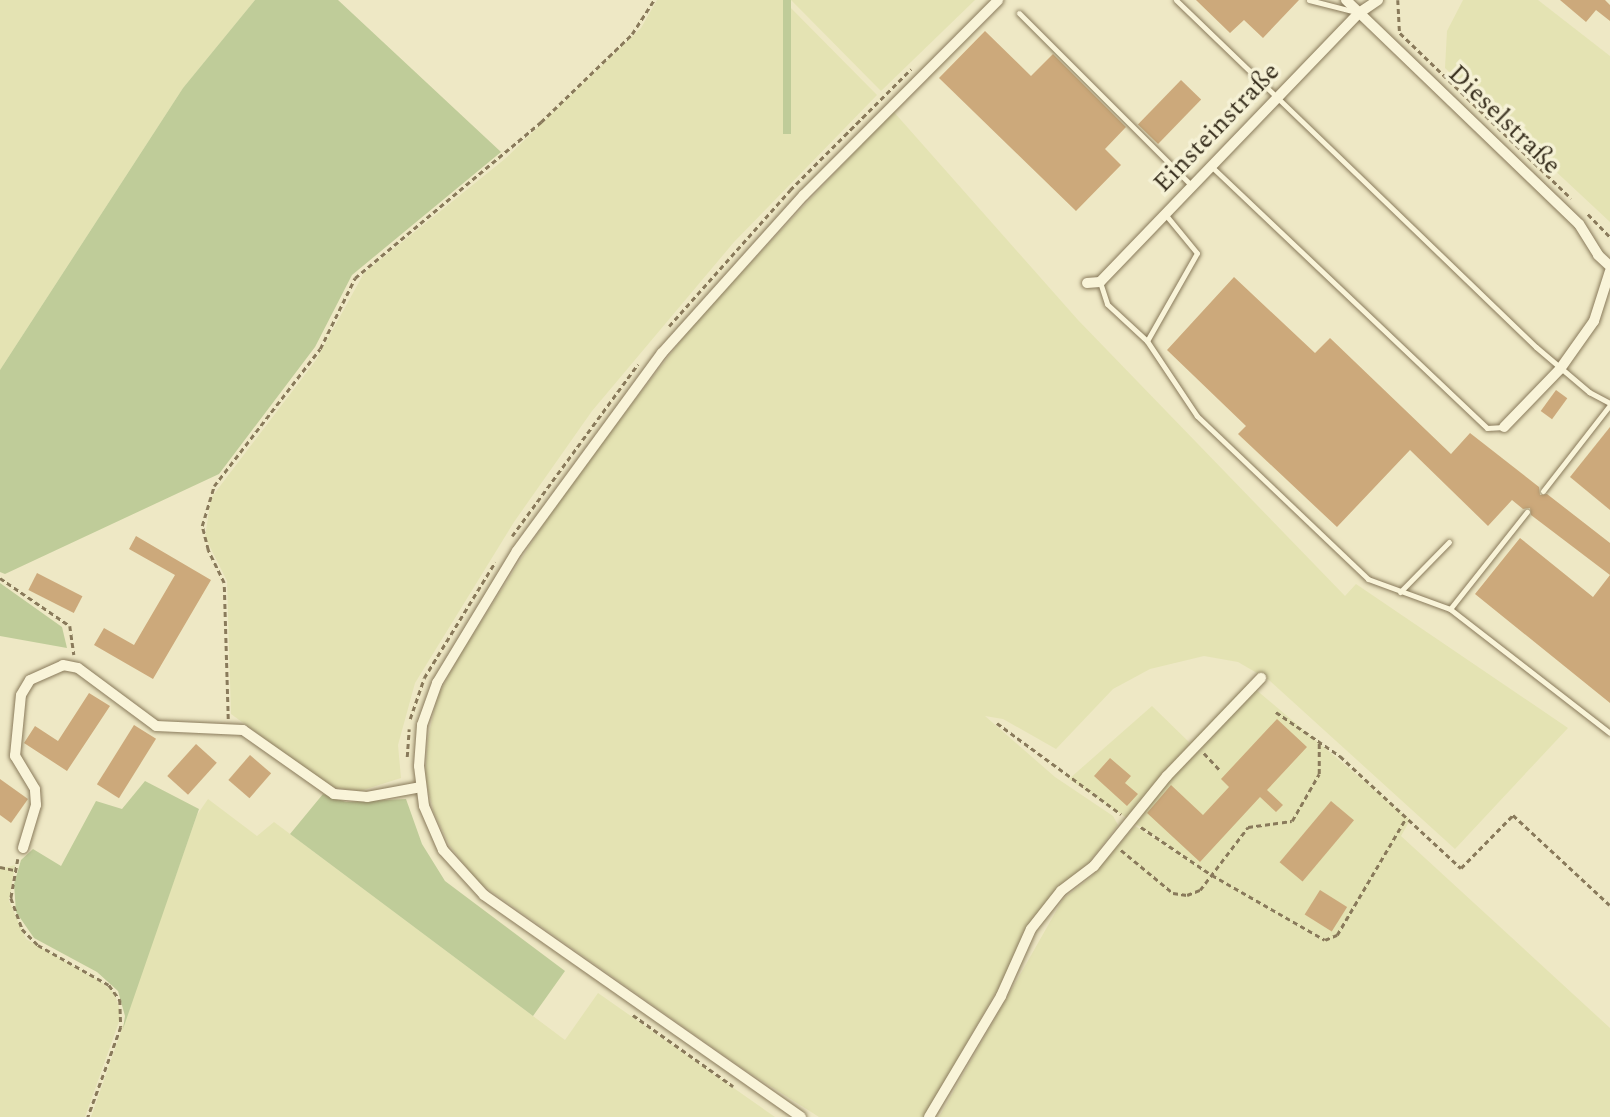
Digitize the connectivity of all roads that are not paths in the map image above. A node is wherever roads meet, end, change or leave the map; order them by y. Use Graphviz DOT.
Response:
graph roads {
  1 [pos="998,0"];
  2 [pos="1175,0"];
  3 [pos="1309,0"];
  4 [pos="1346,0"];
  5 [pos="1378,0"];
  6 [pos="1019,13"];
  7 [pos="1359,13"];
  8 [pos="1276,98"];
  9 [pos="1211,166"];
  10 [pos="1192,186"];
  11 [pos="1165,214"];
  12 [pos="1610,268"];
  13 [pos="1100,282"];
  14 [pos="1087,283"];
  15 [pos="1147,341"];
  16 [pos="1560,369"];
  17 [pos="1610,404"];
  18 [pos="1504,427"];
  19 [pos="1544,491"];
  20 [pos="1527,512"];
  21 [pos="1448,542"];
  22 [pos="1400,592"];
  23 [pos="1450,609"];
  24 [pos="1261,678"];
  25 [pos="1610,733"];
  26 [pos="421,787"];
  27 [pos="23,848"];
  28 [pos="801,1117"];
  29 [pos="929,1117"];
  1 -- 26 [label="street"];
  2 -- 8 [label="lane"];
  3 -- 7 [label="lane"];
  4 -- 7 [label="street, Dieselstraße"];
  5 -- 7 [label="street, Einsteinstraße"];
  6 -- 10 [label="lane"];
  7 -- 8 [label="street, Einsteinstraße"];
  7 -- 12 [label="street, Dieselstraße"];
  8 -- 9 [label="street, Einsteinstraße"];
  8 -- 16 [label="lane"];
  9 -- 10 [label="street, Einsteinstraße"];
  9 -- 18 [label="lane"];
  10 -- 11 [label="street, Einsteinstraße"];
  11 -- 13 [label="street, Einsteinstraße"];
  11 -- 15 [label="lane"];
  12 -- 16 [label="street, Dieselstraße"];
  13 -- 14 [label="street"];
  13 -- 15 [label="lane"];
  15 -- 22 [label="lane"];
  16 -- 17 [label="lane"];
  16 -- 18 [label="street, Dieselstraße"];
  17 -- 19 [label="lane"];
  20 -- 23 [label="lane"];
  21 -- 22 [label="lane"];
  22 -- 23 [label="lane"];
  23 -- 25 [label="lane"];
  24 -- 29 [label="street"];
  26 -- 27 [label="street"];
  26 -- 28 [label="street"];
}
